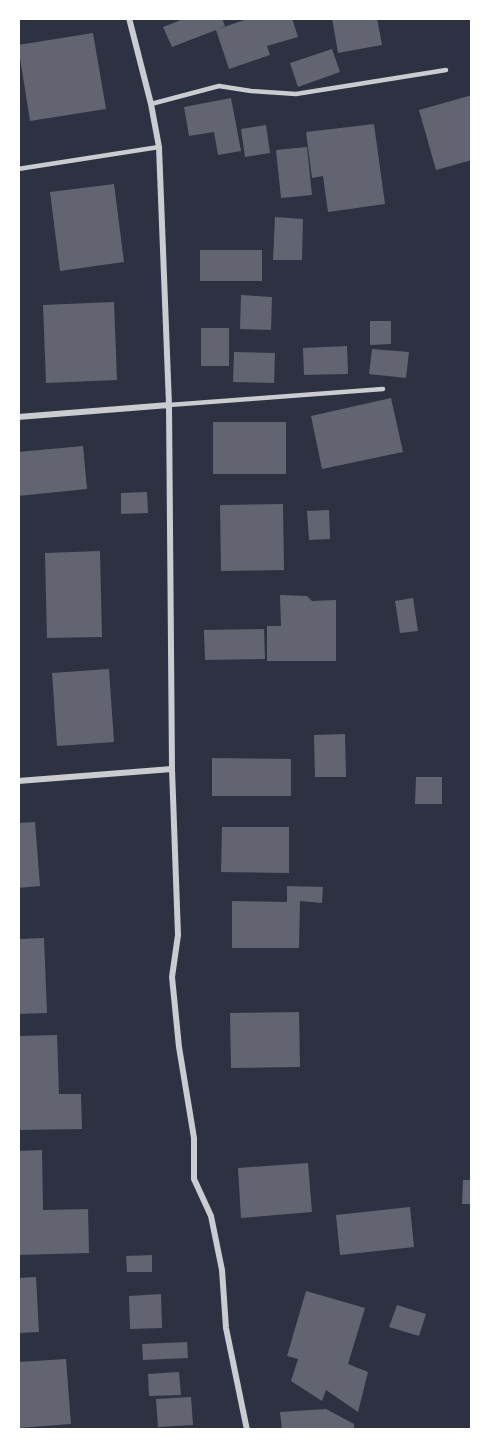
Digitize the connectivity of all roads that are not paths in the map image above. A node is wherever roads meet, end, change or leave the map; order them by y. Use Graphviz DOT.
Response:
graph roads {
  1 [pos="129,18"];
  2 [pos="446,70"];
  3 [pos="151,104"];
  4 [pos="159,147"];
  5 [pos="18,169"];
  6 [pos="382,389"];
  7 [pos="169,405"];
  8 [pos="18,417"];
  9 [pos="172,769"];
  10 [pos="18,781"];
  11 [pos="248,1430"];
  1 -- 3 [label="street"];
  2 -- 3 [label="lane"];
  3 -- 4 [label="street"];
  4 -- 5 [label="lane"];
  4 -- 7 [label="street"];
  6 -- 7 [label="lane"];
  7 -- 8 [label="street"];
  7 -- 9 [label="street"];
  9 -- 10 [label="street"];
  9 -- 11 [label="street"];
}
